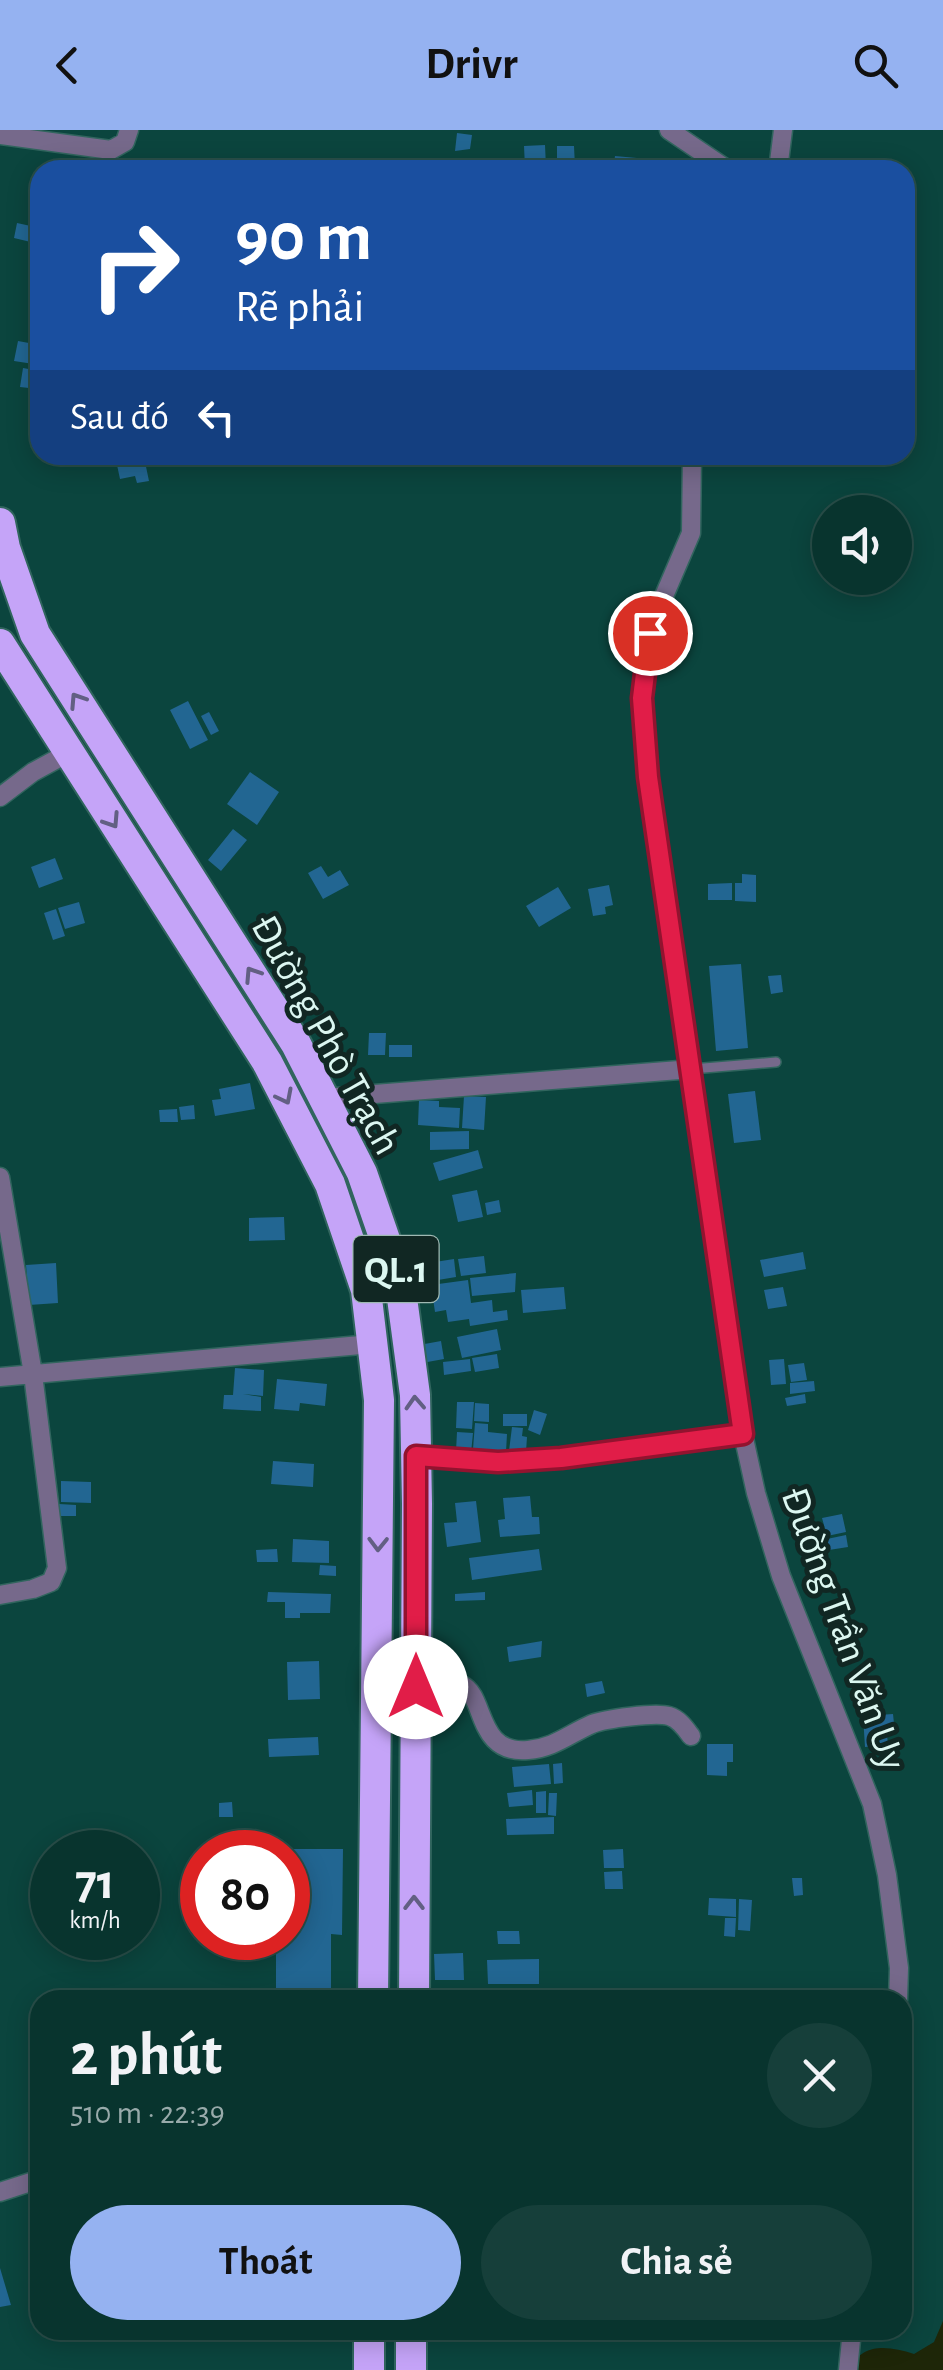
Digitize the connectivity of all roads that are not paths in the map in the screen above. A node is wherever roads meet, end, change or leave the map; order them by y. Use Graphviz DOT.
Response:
graph roads {
  1 [pos="129,130"];
  2 [pos="669,130"];
  3 [pos="783,130"];
  4 [pos="0,135"];
  5 [pos="713,160"];
  6 [pos="779,160"];
  7 [pos="692,465"];
  8 [pos="0,523"];
  9 [pos="1,647"];
  10 [pos="68,753"];
  11 [pos="0,797"];
  12 [pos="776,1062"];
  13 [pos="692,1068"];
  14 [pos="324,1098"];
  15 [pos="0,1177"];
  16 [pos="372,1344"];
  17 [pos="33,1374"];
  18 [pos="0,1377"];
  19 [pos="743,1434"];
  20 [pos="416,1456"];
  21 [pos="0,1595"];
  22 [pos="416,1687"];
  23 [pos="692,1736"];
  24 [pos="373,1990"];
  25 [pos="414,1990"];
  26 [pos="898,1990"];
  27 [pos="30,2182"];
  28 [pos="0,2192"];
  29 [pos="369,2340"];
  30 [pos="411,2340"];
  31 [pos="851,2340"];
  32 [pos="369,2370"];
  33 [pos="411,2370"];
  34 [pos="848,2370"];
  1 -- 4 [label="street"];
  2 -- 5 [label="street"];
  3 -- 6 [label="street"];
  7 -- 13 [label="street, Đường Trần Văn Uy"];
  14 -- 8 [label="highway, Đường Phò Trạch / QL.1, one-way"];
  9 -- 10 [label="highway, Đường Phò Trạch / QL.1"];
  10 -- 11 [label="street"];
  10 -- 16 [label="highway, Đường Phò Trạch / QL.1, one-way"];
  12 -- 13 [label="lane"];
  13 -- 14 [label="street"];
  13 -- 19 [label="street, Đường Trần Văn Uy"];
  20 -- 14 [label="highway, Đường Phò Trạch / QL.1, one-way"];
  15 -- 17 [label="street"];
  16 -- 17 [label="street"];
  16 -- 24 [label="highway, Đường Phò Trạch / QL.1, one-way"];
  17 -- 18 [label="street"];
  17 -- 21 [label="street"];
  19 -- 20 [label="street"];
  19 -- 26 [label="street, Đường Trần Văn Uy"];
  20 -- 22 [label="highway, Đường Phò Trạch / QL.1"];
  22 -- 23 [label="street"];
  25 -- 22 [label="highway, Đường Phò Trạch / QL.1, one-way"];
  27 -- 28 [label="street"];
  29 -- 32 [label="highway"];
  30 -- 33 [label="highway"];
  31 -- 34 [label="street"];
}
